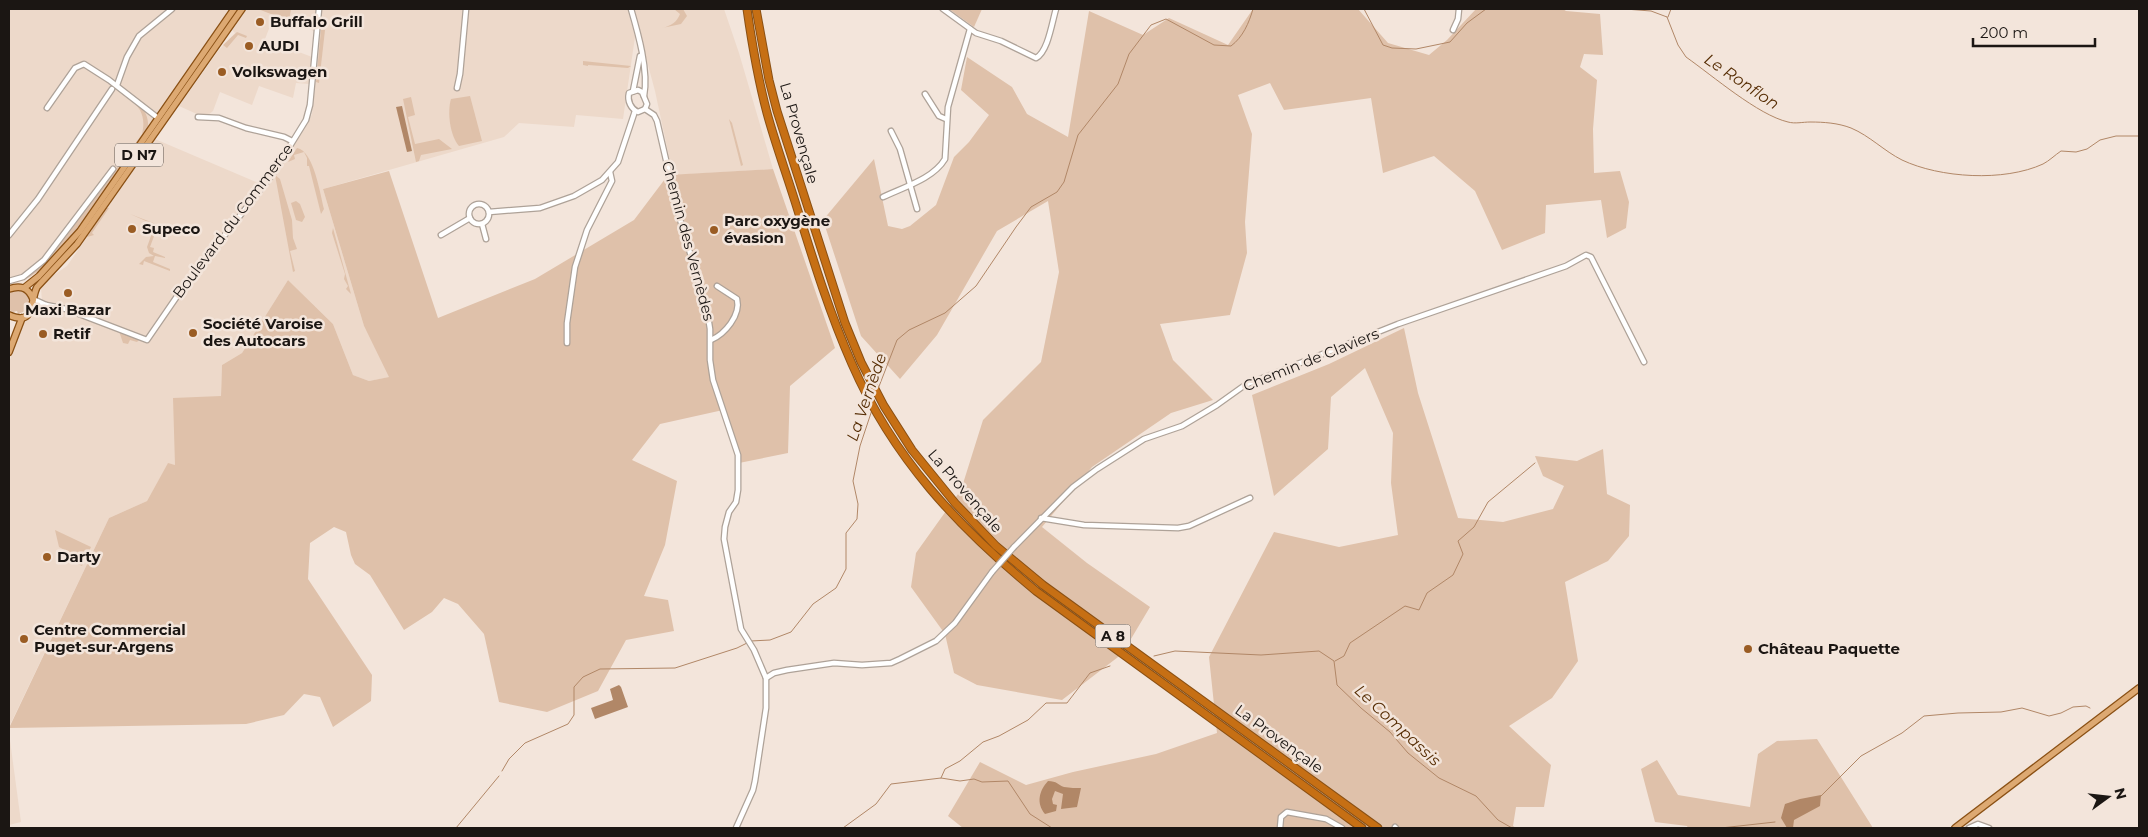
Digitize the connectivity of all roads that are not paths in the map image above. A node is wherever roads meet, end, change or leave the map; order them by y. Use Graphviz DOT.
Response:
graph roads {
  1 [pos="172,9"];
  2 [pos="234,9"];
  3 [pos="242,9"];
  4 [pos="319,9"];
  5 [pos="466,9"];
  6 [pos="630,9"];
  7 [pos="747,9"];
  8 [pos="756,9"];
  9 [pos="943,9"];
  10 [pos="1056,9"];
  11 [pos="1459,9"];
  12 [pos="970,29"];
  13 [pos="1453,30"];
  14 [pos="641,52"];
  15 [pos="114,87"];
  16 [pos="457,88"];
  17 [pos="633,91"];
  18 [pos="925,94"];
  19 [pos="644,96"];
  20 [pos="47,108"];
  21 [pos="645,109"];
  22 [pos="635,111"];
  23 [pos="198,117"];
  24 [pos="158,118"];
  25 [pos="946,119"];
  26 [pos="891,131"];
  27 [pos="292,141"];
  28 [pos="113,169"];
  29 [pos="610,172"];
  30 [pos="909,184"];
  31 [pos="883,198"];
  32 [pos="917,209"];
  33 [pos="489,212"];
  34 [pos="470,218"];
  35 [pos="482,224"];
  36 [pos="9,235"];
  37 [pos="441,235"];
  38 [pos="486,239"];
  39 [pos="9,281"];
  40 [pos="717,286"];
  41 [pos="24,288"];
  42 [pos="9,289"];
  43 [pos="33,299"];
  44 [pos="46,305"];
  45 [pos="31,311"];
  46 [pos="9,315"];
  47 [pos="22,318"];
  48 [pos="711,340"];
  49 [pos="567,343"];
  50 [pos="9,352"];
  51 [pos="1644,362"];
  52 [pos="1250,498"];
  53 [pos="1042,518"];
  54 [pos="766,678"];
  55 [pos="2139,688"];
  56 [pos="736,828"];
  57 [pos="1280,828"];
  58 [pos="1342,828"];
  59 [pos="1362,828"];
  60 [pos="1378,828"];
  61 [pos="1954,828"];
  62 [pos="1969,828"];
  63 [pos="1989,828"];
  1 -- 15 [label="street"];
  2 -- 24 [label="main road, D N7"];
  3 -- 43 [label="main road, D N7"];
  4 -- 27 [label="street, Boulevard du Commerce"];
  5 -- 16 [label="street"];
  6 -- 14 [label="street"];
  7 -- 59 [label="highway, La Provençale / A 8"];
  8 -- 60 [label="highway, La Provençale / A 8"];
  9 -- 12 [label="street"];
  10 -- 12 [label="street"];
  11 -- 13 [label="street"];
  12 -- 25 [label="street"];
  14 -- 17 [label="street"];
  14 -- 19 [label="street"];
  15 -- 20 [label="street"];
  15 -- 24 [label="street"];
  15 -- 36 [label="street"];
  17 -- 19 [label="street"];
  17 -- 22 [label="street"];
  18 -- 25 [label="street"];
  19 -- 21 [label="street"];
  21 -- 22 [label="street"];
  21 -- 48 [label="street, Chemin des Vernèdes"];
  22 -- 29 [label="street"];
  23 -- 27 [label="street"];
  24 -- 41 [label="main road, D N7"];
  25 -- 30 [label="street"];
  26 -- 30 [label="street"];
  27 -- 44 [label="street, Boulevard du Commerce"];
  28 -- 39 [label="street"];
  29 -- 33 [label="street"];
  29 -- 49 [label="street"];
  30 -- 31 [label="street"];
  30 -- 32 [label="street"];
  33 -- 34 [label="street"];
  33 -- 35 [label="street"];
  34 -- 35 [label="street"];
  34 -- 37 [label="street"];
  35 -- 38 [label="street"];
  40 -- 48 [label="street"];
  41 -- 42 [label="main road"];
  41 -- 43 [label="main road"];
  43 -- 44 [label="street"];
  43 -- 45 [label="main road"];
  44 -- 45 [label="street"];
  45 -- 47 [label="main road"];
  46 -- 47 [label="main road"];
  47 -- 50 [label="main road"];
  48 -- 54 [label="street, Chemin des Vernèdes"];
  51 -- 53 [label="street, Chemin de Claviers"];
  52 -- 53 [label="street"];
  53 -- 54 [label="street, Chemin de Claviers, bridge"];
  54 -- 56 [label="street"];
  55 -- 61 [label="main road"];
  57 -- 58 [label="street"];
  62 -- 63 [label="street"];
}
